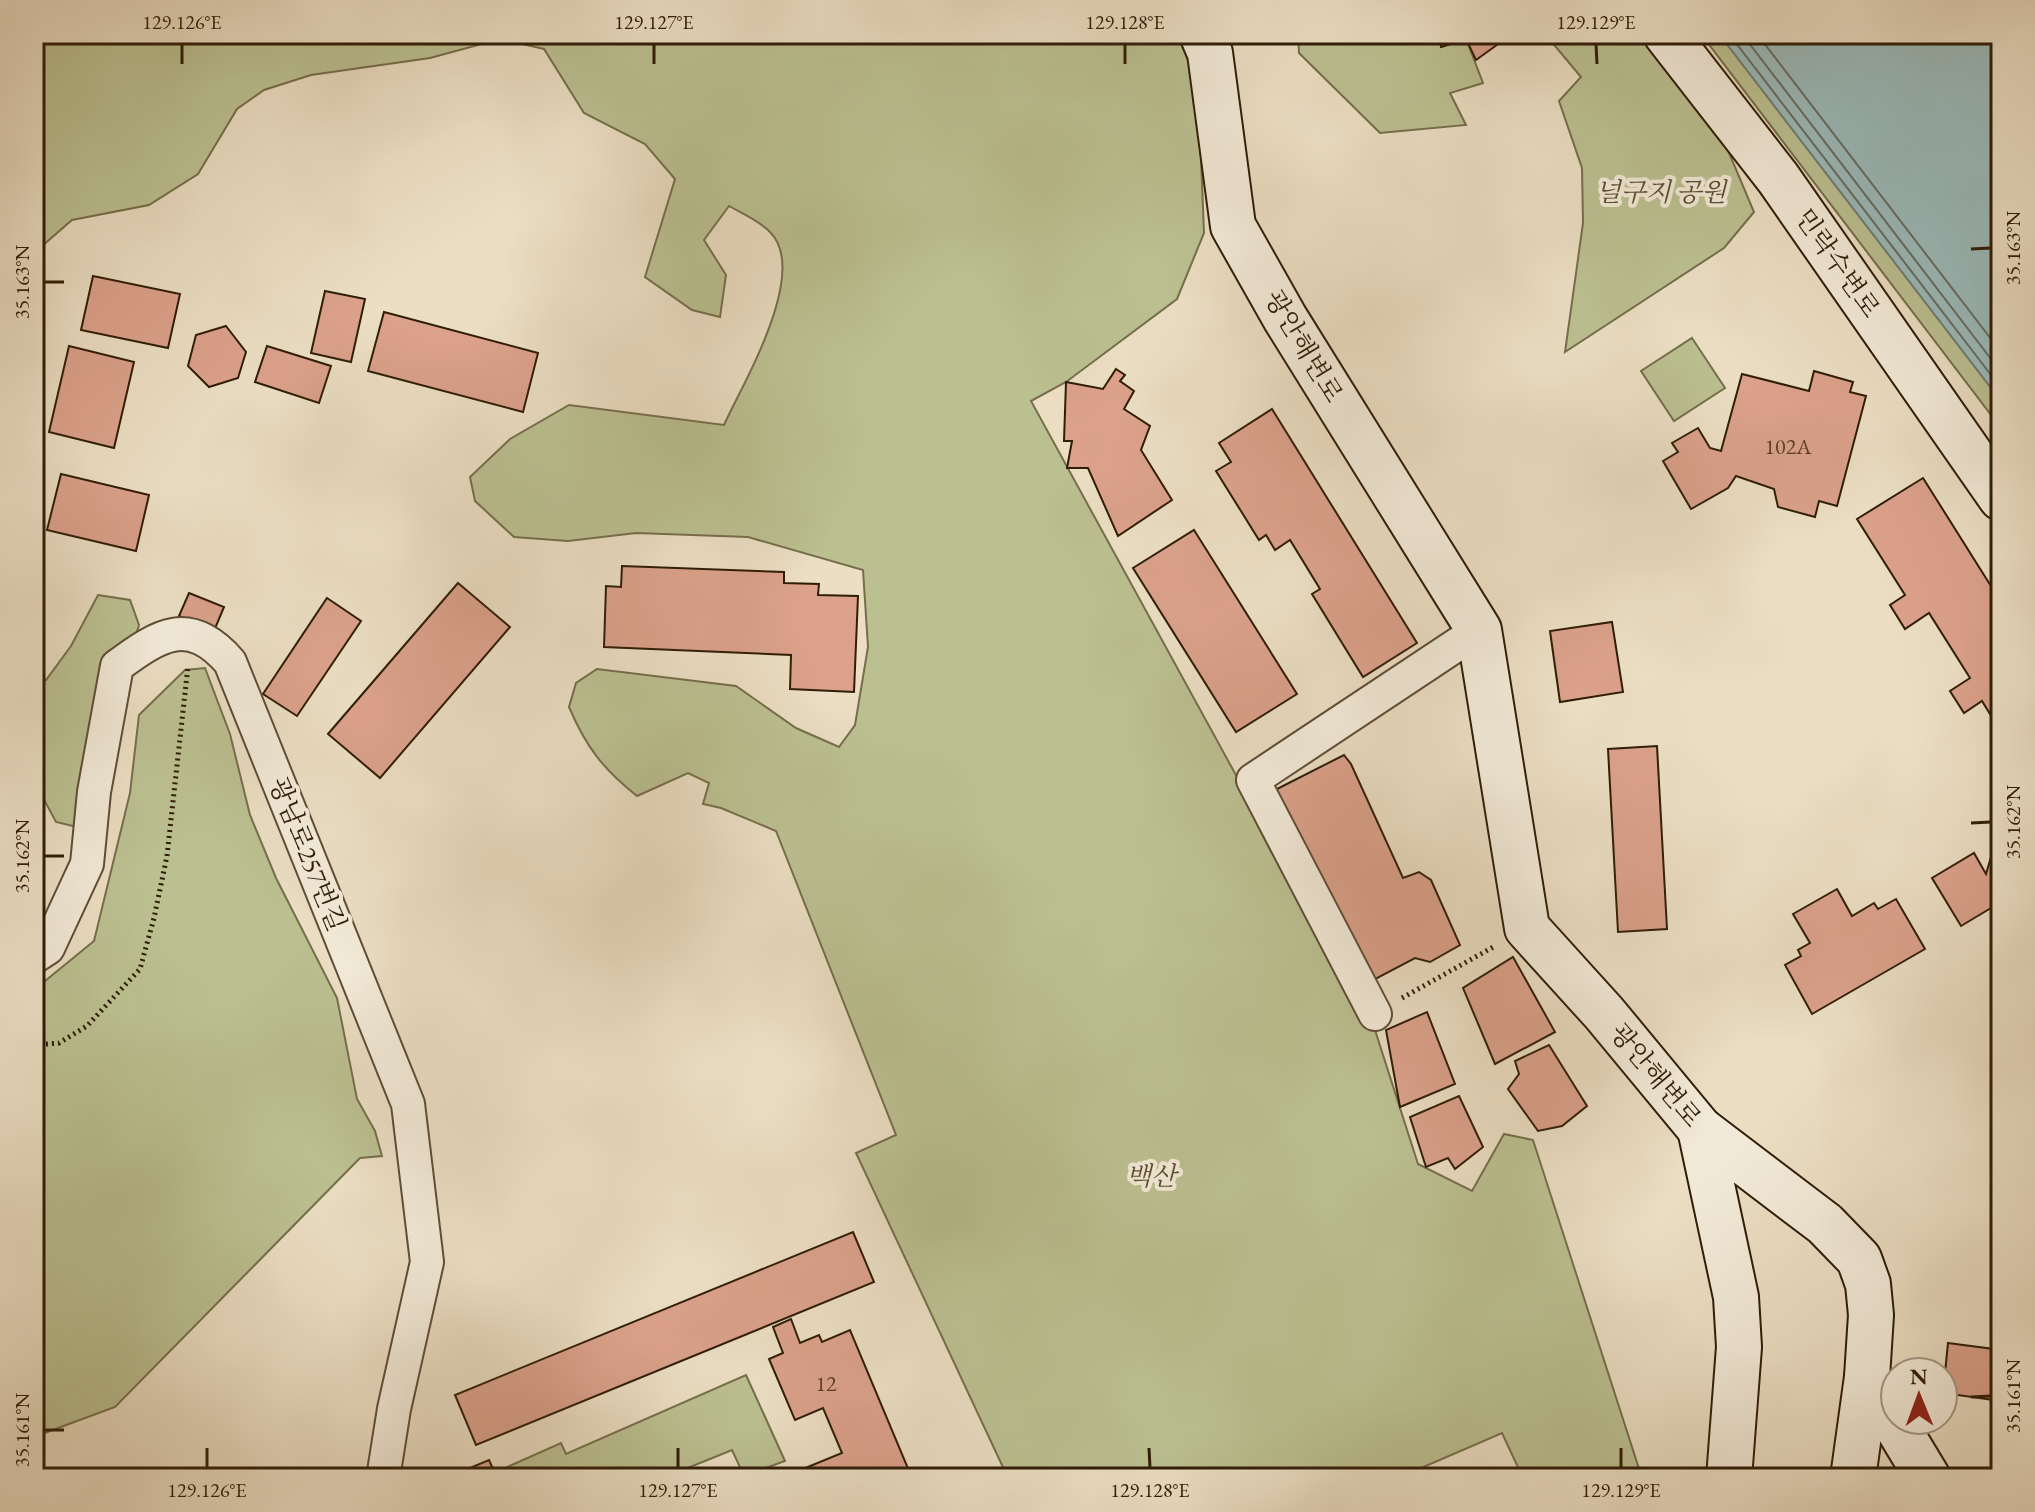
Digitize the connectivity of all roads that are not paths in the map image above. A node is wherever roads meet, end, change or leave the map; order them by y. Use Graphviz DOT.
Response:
graph roads {
  1 [pos="1202,34"];
  2 [pos="1666,34"];
  3 [pos="2001,498"];
  4 [pos="1479,630"];
  5 [pos="34,957"];
  6 [pos="1375,1014"];
  7 [pos="1700,1129"];
  8 [pos="1867,1377"];
  9 [pos="383,1478"];
  10 [pos="1729,1478"];
  11 [pos="1853,1478"];
  12 [pos="1928,1478"];
  1 -- 4 [label="street, 광안해변로"];
  2 -- 3 [label="street, 민락수변로"];
  4 -- 6 [label="street"];
  4 -- 7 [label="street, 광안해변로"];
  5 -- 9 [label="street, 광남로257번길"];
  7 -- 8 [label="street, 광안해변로"];
  7 -- 10 [label="street"];
  8 -- 11 [label="street, 광안해변로"];
  8 -- 12 [label="street"];
}
